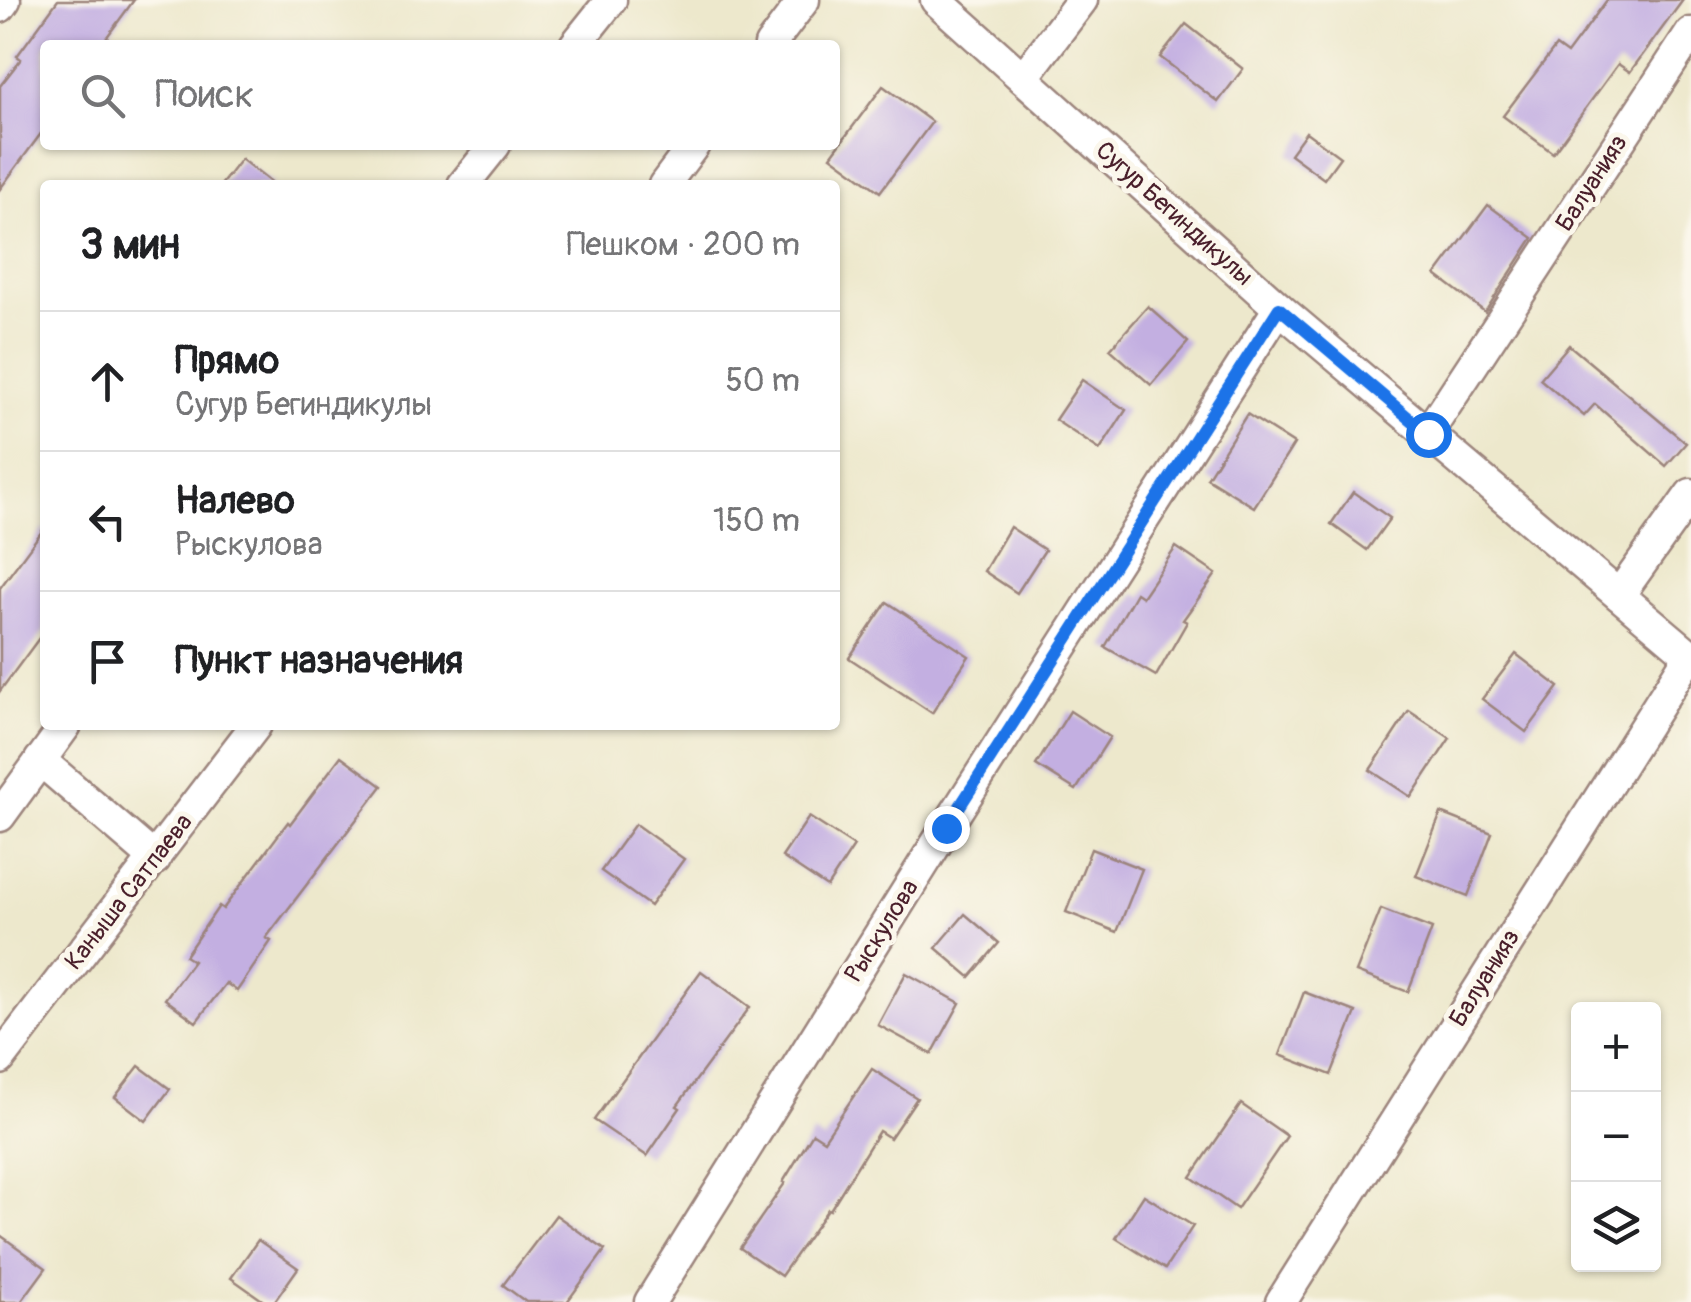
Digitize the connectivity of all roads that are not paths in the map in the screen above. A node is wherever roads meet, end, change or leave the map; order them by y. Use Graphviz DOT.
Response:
graph roads {
  1 [pos="5,0"];
  2 [pos="611,0"];
  3 [pos="804,0"];
  4 [pos="936,0"];
  5 [pos="1082,0"];
  6 [pos="0,7"];
  7 [pos="1691,33"];
  8 [pos="579,40"];
  9 [pos="774,40"];
  10 [pos="1024,78"];
  11 [pos="491,150"];
  12 [pos="690,150"];
  13 [pos="467,180"];
  14 [pos="668,180"];
  15 [pos="1279,308"];
  16 [pos="1428,434"];
  17 [pos="1691,494"];
  18 [pos="1619,595"];
  19 [pos="1690,655"];
  20 [pos="62,730"];
  21 [pos="252,730"];
  22 [pos="40,760"];
  23 [pos="0,816"];
  24 [pos="155,859"];
  25 [pos="0,1059"];
  26 [pos="650,1302"];
  27 [pos="1281,1302"];
  1 -- 6 [label="street"];
  2 -- 8 [label="street"];
  3 -- 9 [label="street"];
  4 -- 10 [label="street, Сугур Бегиндикулы"];
  5 -- 10 [label="street"];
  7 -- 16 [label="street, Балуанияз"];
  10 -- 15 [label="street, Сугур Бегиндикулы"];
  11 -- 13 [label="street"];
  12 -- 14 [label="street"];
  15 -- 16 [label="street, Сугур Бегиндикулы"];
  15 -- 26 [label="street, Рыскулова"];
  16 -- 18 [label="street, Сугур Бегиндикулы"];
  17 -- 18 [label="street"];
  18 -- 19 [label="street, Сугур Бегиндикулы"];
  19 -- 27 [label="street, Балуанияз"];
  20 -- 22 [label="street"];
  21 -- 24 [label="street, Каныша Сатпаева"];
  22 -- 23 [label="street"];
  22 -- 24 [label="street"];
  24 -- 25 [label="street, Каныша Сатпаева"];
}
